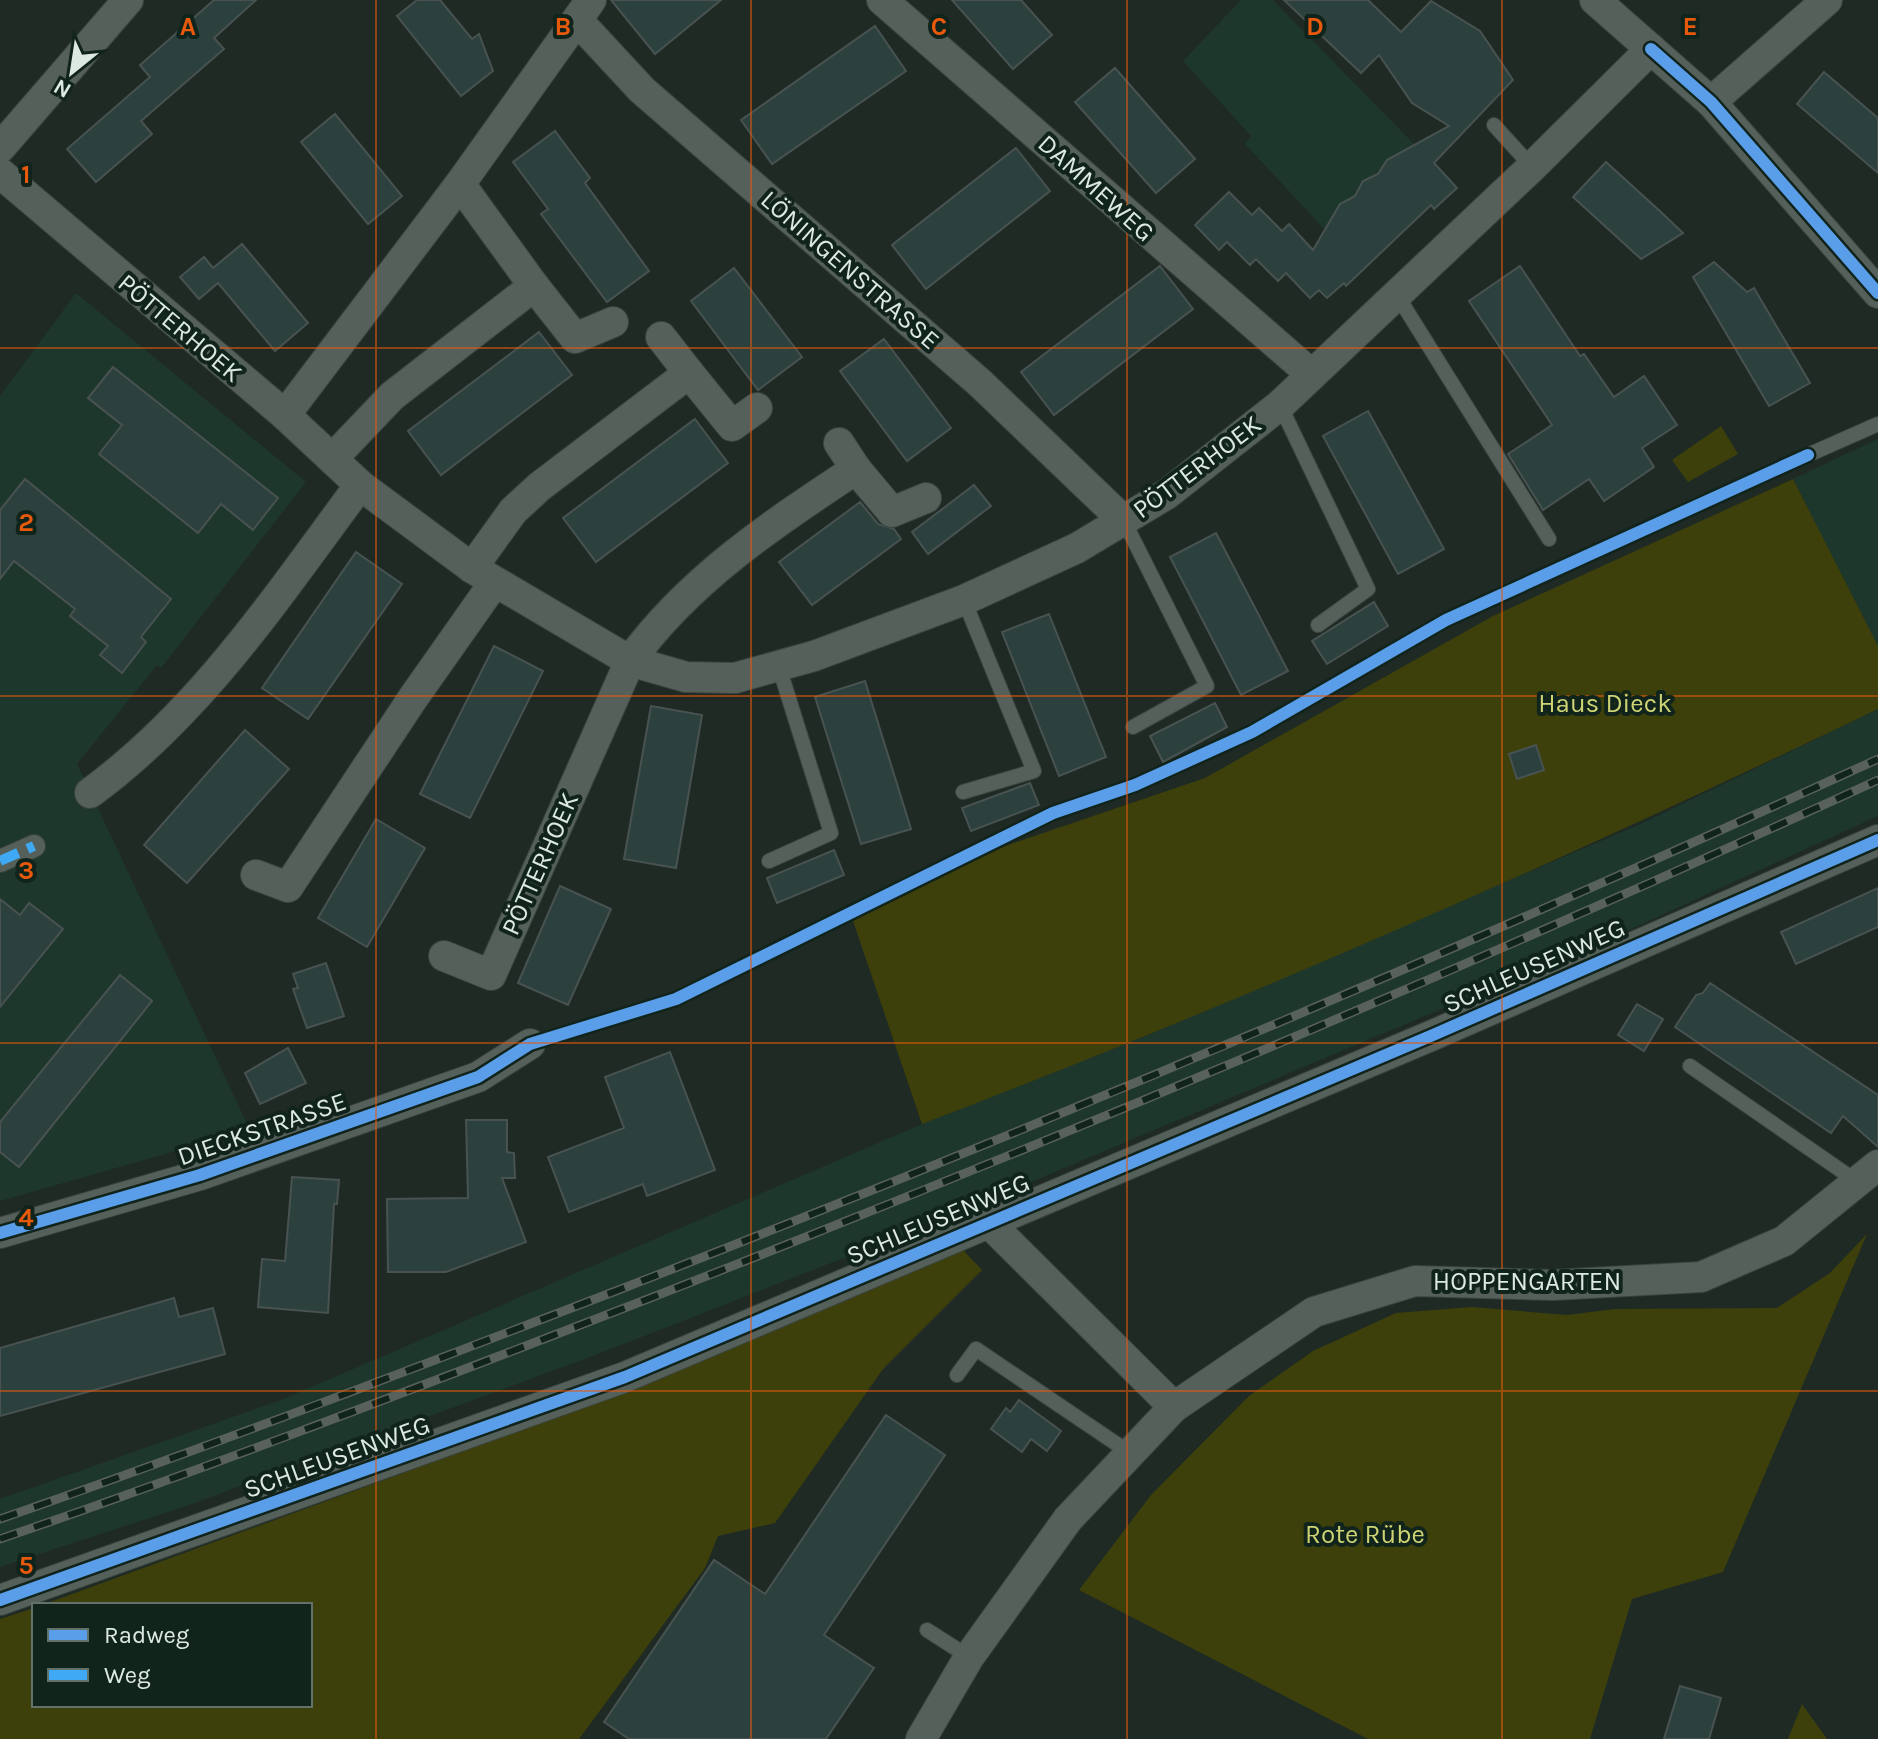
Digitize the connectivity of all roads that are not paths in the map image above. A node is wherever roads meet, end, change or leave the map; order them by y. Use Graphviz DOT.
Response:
graph roads {
  1 [pos="128,0"];
  2 [pos="882,0"];
  3 [pos="1595,0"];
  4 [pos="1827,0"];
  5 [pos="584,10"];
  6 [pos="1651,49"];
  7 [pos="1711,102"];
  8 [pos="1494,125"];
  9 [pos="0,148"];
  10 [pos="1532,167"];
  11 [pos="0,173"];
  12 [pos="460,184"];
  13 [pos="534,286"];
  14 [pos="1878,293"];
  15 [pos="1397,295"];
  16 [pos="613,322"];
  17 [pos="661,337"];
  18 [pos="689,373"];
  19 [pos="1311,374"];
  20 [pos="1280,405"];
  21 [pos="757,408"];
  22 [pos="285,415"];
  23 [pos="1878,424"];
  24 [pos="839,443"];
  25 [pos="1808,455"];
  26 [pos="332,459"];
  27 [pos="856,469"];
  28 [pos="360,485"];
  29 [pos="926,498"];
  30 [pos="1124,521"];
  31 [pos="1549,539"];
  32 [pos="483,575"];
  33 [pos="964,600"];
  34 [pos="1318,625"];
  35 [pos="630,661"];
  36 [pos="779,667"];
  37 [pos="1133,727"];
  38 [pos="963,792"];
  39 [pos="90,793"];
  40 [pos="1878,840"];
  41 [pos="34,846"];
  42 [pos="0,861"];
  43 [pos="769,861"];
  44 [pos="256,875"];
  45 [pos="444,956"];
  46 [pos="530,1044"];
  47 [pos="1690,1066"];
  48 [pos="1869,1174"];
  49 [pos="987,1221"];
  50 [pos="0,1233"];
  51 [pos="957,1375"];
  52 [pos="1174,1407"];
  53 [pos="1130,1453"];
  54 [pos="0,1600"];
  55 [pos="927,1630"];
  56 [pos="969,1657"];
  57 [pos="921,1739"];
  1 -- 9 [label="street"];
  2 -- 19 [label="street, DAMMEWEG"];
  3 -- 6 [label="street"];
  4 -- 7 [label="street"];
  5 -- 12 [label="street"];
  5 -- 30 [label="street, LÖNINGENSTRASSE"];
  6 -- 7 [label="street"];
  6 -- 10 [label="street, PÖTTERHOEK"];
  7 -- 14 [label="street"];
  8 -- 10 [label="lane"];
  10 -- 15 [label="street, PÖTTERHOEK"];
  11 -- 22 [label="street, PÖTTERHOEK"];
  12 -- 13 [label="street"];
  12 -- 22 [label="street"];
  13 -- 16 [label="street"];
  13 -- 26 [label="street"];
  15 -- 19 [label="street, PÖTTERHOEK"];
  15 -- 31 [label="lane"];
  17 -- 18 [label="street"];
  18 -- 21 [label="street"];
  18 -- 32 [label="street"];
  19 -- 20 [label="street, PÖTTERHOEK"];
  20 -- 30 [label="street, PÖTTERHOEK"];
  20 -- 34 [label="lane"];
  22 -- 26 [label="street, PÖTTERHOEK"];
  23 -- 25 [label="lane"];
  24 -- 27 [label="street"];
  26 -- 28 [label="street, PÖTTERHOEK"];
  27 -- 29 [label="street"];
  27 -- 35 [label="street, PÖTTERHOEK"];
  28 -- 32 [label="street, PÖTTERHOEK"];
  28 -- 39 [label="street"];
  30 -- 33 [label="street, PÖTTERHOEK"];
  30 -- 37 [label="lane"];
  32 -- 35 [label="street, PÖTTERHOEK"];
  32 -- 44 [label="street"];
  33 -- 36 [label="street, PÖTTERHOEK"];
  33 -- 38 [label="lane"];
  35 -- 36 [label="street, PÖTTERHOEK"];
  35 -- 45 [label="street, PÖTTERHOEK"];
  36 -- 43 [label="lane"];
  40 -- 49 [label="street, SCHLEUSENWEG"];
  41 -- 42 [label="street"];
  46 -- 50 [label="street, DIECKSTRASSE"];
  47 -- 48 [label="lane"];
  48 -- 52 [label="street, HOPPENGARTEN"];
  49 -- 52 [label="street"];
  49 -- 54 [label="street, SCHLEUSENWEG"];
  51 -- 53 [label="lane"];
  52 -- 53 [label="street, HOPPENGARTEN"];
  53 -- 56 [label="street, HOPPENGARTEN"];
  55 -- 56 [label="lane"];
  56 -- 57 [label="street, HOPPENGARTEN"];
}
